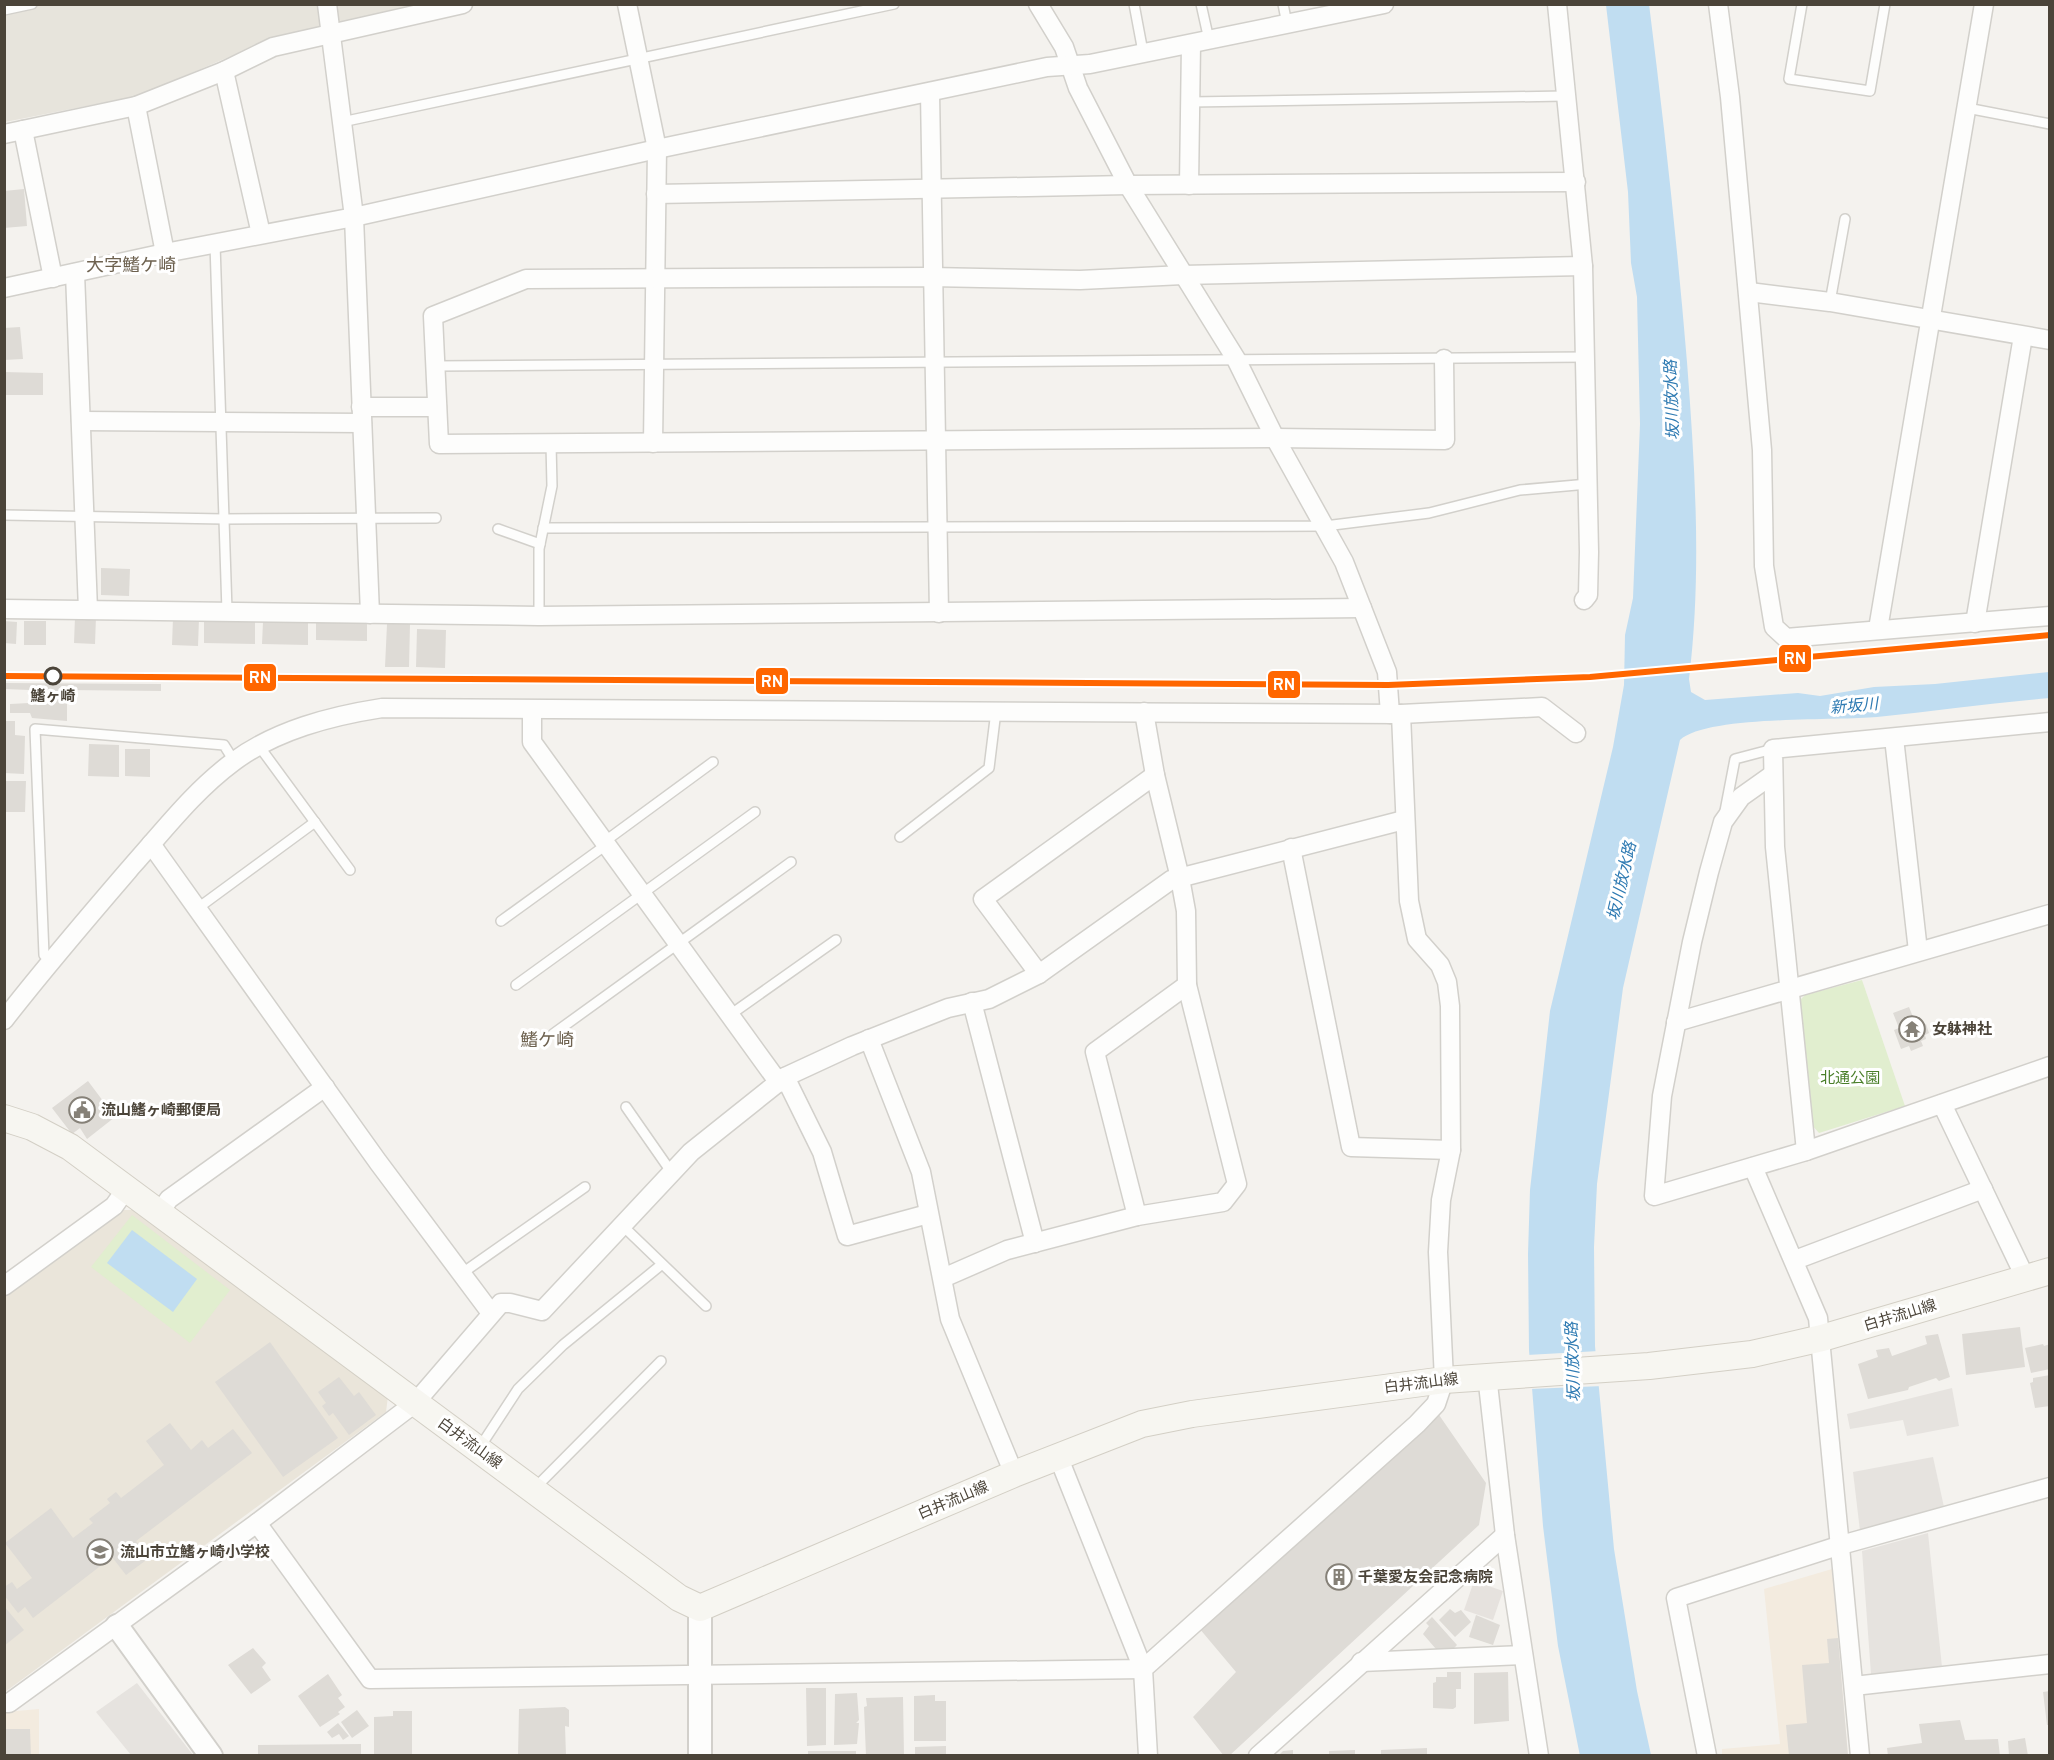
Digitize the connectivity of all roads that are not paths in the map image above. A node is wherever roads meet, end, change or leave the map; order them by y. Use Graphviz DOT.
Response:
graph roads {
  1 [pos="32,4"];
  2 [pos="327,4"];
  3 [pos="463,4"];
  4 [pos="627,4"];
  5 [pos="894,4"];
  6 [pos="1038,4"];
  7 [pos="1134,4"];
  8 [pos="1202,4"];
  9 [pos="1283,4"];
  10 [pos="1557,4"];
  11 [pos="1718,4"];
  12 [pos="1802,4"];
  13 [pos="1885,4"];
  14 [pos="1984,4"];
  15 [pos="1373,6"];
  16 [pos="4,10"];
  17 [pos="1287,24"];
  18 [pos="331,34"];
  19 [pos="1209,40"];
  20 [pos="1191,44"];
  21 [pos="1143,52"];
  22 [pos="638,60"];
  23 [pos="1069,64"];
  24 [pos="224,71"];
  25 [pos="930,93"];
  26 [pos="1565,96"];
  27 [pos="1190,102"];
  28 [pos="136,106"];
  29 [pos="1966,108"];
  30 [pos="342,122"];
  31 [pos="2049,124"];
  32 [pos="23,130"];
  33 [pos="4,134"];
  34 [pos="657,149"];
  35 [pos="1576,182"];
  36 [pos="1189,184"];
  37 [pos="1128,185"];
  38 [pos="933,191"];
  39 [pos="656,194"];
  40 [pos="354,217"];
  41 [pos="1845,219"];
  42 [pos="261,234"];
  43 [pos="215,244"];
  44 [pos="165,253"];
  45 [pos="1583,266"];
  46 [pos="75,273"];
  47 [pos="1183,275"];
  48 [pos="931,277"];
  49 [pos="53,278"];
  50 [pos="654,278"];
  51 [pos="4,288"];
  52 [pos="1749,292"];
  53 [pos="1830,302"];
  54 [pos="1930,321"];
  55 [pos="2023,336"];
  56 [pos="2049,340"];
  57 [pos="1587,357"];
  58 [pos="1236,359"];
  59 [pos="1444,359"];
  60 [pos="933,362"];
  61 [pos="654,363"];
  62 [pos="435,366"];
  63 [pos="437,407"];
  64 [pos="362,416"];
  65 [pos="81,421"];
  66 [pos="221,422"];
  67 [pos="1275,438"];
  68 [pos="935,441"];
  69 [pos="653,443"];
  70 [pos="551,444"];
  71 [pos="1588,484"];
  72 [pos="4,515"];
  73 [pos="85,517"];
  74 [pos="436,518"];
  75 [pos="224,519"];
  76 [pos="367,519"];
  77 [pos="937,525"];
  78 [pos="1325,526"];
  79 [pos="543,528"];
  80 [pos="498,529"];
  81 [pos="540,544"];
  82 [pos="1584,600"];
  83 [pos="1362,608"];
  84 [pos="4,609"];
  85 [pos="88,610"];
  86 [pos="227,610"];
  87 [pos="939,613"];
  88 [pos="370,614"];
  89 [pos="538,616"];
  90 [pos="2049,616"];
  91 [pos="1975,623"];
  92 [pos="1878,629"];
  93 [pos="532,710"];
  94 [pos="996,711"];
  95 [pos="1144,712"];
  96 [pos="1396,714"];
  97 [pos="2049,722"];
  98 [pos="1576,733"];
  99 [pos="1894,738"];
  100 [pos="259,746"];
  101 [pos="1773,748"];
  102 [pos="234,761"];
  103 [pos="713,762"];
  104 [pos="1155,775"];
  105 [pos="1772,776"];
  106 [pos="755,812"];
  107 [pos="1404,820"];
  108 [pos="315,822"];
  109 [pos="1724,822"];
  110 [pos="900,837"];
  111 [pos="151,844"];
  112 [pos="605,844"];
  113 [pos="1292,848"];
  114 [pos="790,862"];
  115 [pos="350,870"];
  116 [pos="1180,878"];
  117 [pos="642,895"];
  118 [pos="198,908"];
  119 [pos="2049,914"];
  120 [pos="501,921"];
  121 [pos="836,940"];
  122 [pos="677,944"];
  123 [pos="1918,951"];
  124 [pos="50,961"];
  125 [pos="1039,974"];
  126 [pos="516,985"];
  127 [pos="1187,985"];
  128 [pos="1788,987"];
  129 [pos="972,1002"];
  130 [pos="730,1015"];
  131 [pos="4,1020"];
  132 [pos="1676,1022"];
  133 [pos="553,1034"];
  134 [pos="869,1039"];
  135 [pos="2049,1066"];
  136 [pos="782,1080"];
  137 [pos="325,1087"];
  138 [pos="1942,1104"];
  139 [pos="626,1107"];
  140 [pos="4,1118"];
  141 [pos="1451,1150"];
  142 [pos="1806,1151"];
  143 [pos="1753,1167"];
  144 [pos="672,1173"];
  145 [pos="585,1187"];
  146 [pos="126,1189"];
  147 [pos="1983,1190"];
  148 [pos="159,1214"];
  149 [pos="928,1214"];
  150 [pos="1137,1216"];
  151 [pos="624,1227"];
  152 [pos="1035,1243"];
  153 [pos="1795,1260"];
  154 [pos="661,1265"];
  155 [pos="461,1274"];
  156 [pos="2037,1274"];
  157 [pos="943,1278"];
  158 [pos="4,1286"];
  159 [pos="706,1306"];
  160 [pos="491,1313"];
  161 [pos="1821,1338"];
  162 [pos="661,1361"];
  163 [pos="1493,1375"];
  164 [pos="1443,1380"];
  165 [pos="415,1403"];
  166 [pos="478,1450"];
  167 [pos="1058,1456"];
  168 [pos="1014,1474"];
  169 [pos="2049,1487"];
  170 [pos="534,1489"];
  171 [pos="256,1523"];
  172 [pos="1505,1535"];
  173 [pos="1841,1545"];
  174 [pos="700,1608"];
  175 [pos="117,1626"];
  176 [pos="1523,1656"];
  177 [pos="1361,1662"];
  178 [pos="2049,1664"];
  179 [pos="1143,1669"];
  180 [pos="699,1674"];
  181 [pos="1854,1686"];
  182 [pos="4,1703"];
  183 [pos="211,1755"];
  184 [pos="700,1755"];
  185 [pos="1148,1755"];
  186 [pos="1258,1755"];
  187 [pos="1539,1755"];
  188 [pos="1707,1755"];
  189 [pos="1860,1755"];
  1 -- 16 [label="lane"];
  2 -- 18 [label="street"];
  3 -- 18 [label="street"];
  4 -- 22 [label="street"];
  5 -- 22 [label="lane"];
  6 -- 23 [label="street"];
  7 -- 21 [label="lane"];
  8 -- 19 [label="lane"];
  9 -- 17 [label="lane"];
  10 -- 26 [label="street"];
  11 -- 52 [label="street"];
  12 -- 13 [label="lane"];
  14 -- 29 [label="street"];
  15 -- 17 [label="street"];
  17 -- 19 [label="street"];
  18 -- 24 [label="street"];
  18 -- 30 [label="street"];
  19 -- 20 [label="street"];
  20 -- 21 [label="street"];
  20 -- 27 [label="street"];
  21 -- 23 [label="street"];
  22 -- 30 [label="lane"];
  22 -- 34 [label="street"];
  23 -- 25 [label="street"];
  23 -- 37 [label="street"];
  24 -- 28 [label="street"];
  24 -- 42 [label="street"];
  25 -- 34 [label="street"];
  25 -- 38 [label="street"];
  26 -- 27 [label="lane"];
  26 -- 35 [label="street"];
  27 -- 36 [label="street"];
  28 -- 32 [label="street"];
  28 -- 44 [label="street"];
  29 -- 31 [label="lane"];
  29 -- 54 [label="street"];
  30 -- 40 [label="street"];
  32 -- 33 [label="street"];
  32 -- 49 [label="street"];
  34 -- 39 [label="street"];
  34 -- 40 [label="street"];
  35 -- 36 [label="street"];
  35 -- 45 [label="street"];
  36 -- 37 [label="street"];
  37 -- 38 [label="street"];
  37 -- 47 [label="street"];
  38 -- 39 [label="street"];
  38 -- 48 [label="street"];
  39 -- 50 [label="street"];
  40 -- 42 [label="street"];
  40 -- 64 [label="street"];
  41 -- 53 [label="lane"];
  42 -- 43 [label="street"];
  43 -- 44 [label="street"];
  43 -- 66 [label="lane"];
  44 -- 46 [label="street"];
  45 -- 47 [label="street"];
  45 -- 57 [label="street"];
  46 -- 49 [label="street"];
  46 -- 65 [label="street"];
  47 -- 48 [label="street"];
  47 -- 58 [label="street"];
  48 -- 50 [label="street"];
  48 -- 60 [label="street"];
  49 -- 51 [label="street"];
  50 -- 61 [label="street"];
  50 -- 62 [label="street"];
  52 -- 53 [label="street"];
  52 -- 92 [label="street"];
  53 -- 54 [label="street"];
  54 -- 55 [label="street"];
  54 -- 92 [label="street"];
  55 -- 56 [label="street"];
  55 -- 91 [label="street"];
  57 -- 59 [label="lane"];
  57 -- 71 [label="street"];
  58 -- 59 [label="lane"];
  58 -- 60 [label="lane"];
  58 -- 67 [label="street"];
  59 -- 67 [label="street"];
  60 -- 61 [label="lane"];
  60 -- 68 [label="street"];
  61 -- 62 [label="lane"];
  61 -- 69 [label="street"];
  62 -- 63 [label="street"];
  63 -- 64 [label="street"];
  63 -- 70 [label="street"];
  64 -- 66 [label="street"];
  64 -- 76 [label="street"];
  65 -- 66 [label="street"];
  65 -- 73 [label="street"];
  66 -- 75 [label="lane"];
  67 -- 68 [label="street"];
  67 -- 78 [label="street"];
  68 -- 69 [label="street"];
  68 -- 77 [label="street"];
  69 -- 70 [label="street"];
  70 -- 79 [label="lane"];
  71 -- 78 [label="lane"];
  71 -- 82 [label="street"];
  72 -- 73 [label="lane"];
  73 -- 75 [label="lane"];
  73 -- 85 [label="street"];
  74 -- 76 [label="lane"];
  75 -- 76 [label="lane"];
  75 -- 86 [label="lane"];
  76 -- 88 [label="street"];
  77 -- 78 [label="lane"];
  77 -- 79 [label="lane"];
  77 -- 87 [label="street"];
  78 -- 83 [label="street"];
  79 -- 81 [label="lane"];
  80 -- 81 [label="lane"];
  81 -- 89 [label="lane"];
  83 -- 87 [label="street"];
  83 -- 96 [label="street"];
  84 -- 85 [label="street"];
  85 -- 86 [label="street"];
  86 -- 88 [label="street"];
  87 -- 89 [label="street"];
  88 -- 89 [label="street"];
  90 -- 91 [label="street"];
  91 -- 92 [label="street"];
  93 -- 94 [label="street"];
  93 -- 100 [label="street"];
  93 -- 112 [label="street"];
  94 -- 95 [label="street"];
  94 -- 110 [label="lane"];
  95 -- 96 [label="street"];
  95 -- 104 [label="street"];
  96 -- 98 [label="street"];
  96 -- 107 [label="street"];
  97 -- 99 [label="street"];
  99 -- 101 [label="street"];
  99 -- 123 [label="street"];
  100 -- 102 [label="street"];
  100 -- 108 [label="lane"];
  101 -- 105 [label="street"];
  101 -- 109 [label="lane"];
  102 -- 111 [label="street"];
  102 -- 124 [label="lane"];
  103 -- 112 [label="lane"];
  104 -- 116 [label="street"];
  104 -- 125 [label="street"];
  105 -- 109 [label="street"];
  105 -- 128 [label="street"];
  106 -- 117 [label="lane"];
  107 -- 113 [label="street"];
  107 -- 141 [label="street"];
  108 -- 115 [label="lane"];
  108 -- 118 [label="lane"];
  109 -- 132 [label="street"];
  111 -- 118 [label="street"];
  111 -- 124 [label="street"];
  112 -- 117 [label="street"];
  112 -- 120 [label="lane"];
  113 -- 116 [label="street"];
  113 -- 141 [label="street"];
  114 -- 122 [label="lane"];
  116 -- 125 [label="street"];
  116 -- 127 [label="street"];
  117 -- 122 [label="street"];
  117 -- 126 [label="lane"];
  118 -- 137 [label="street"];
  119 -- 123 [label="street"];
  121 -- 130 [label="lane"];
  122 -- 130 [label="street"];
  122 -- 133 [label="lane"];
  123 -- 128 [label="street"];
  124 -- 131 [label="street"];
  125 -- 129 [label="street"];
  127 -- 150 [label="street"];
  127 -- 150 [label="street"];
  128 -- 132 [label="street"];
  128 -- 142 [label="street"];
  129 -- 134 [label="street"];
  129 -- 152 [label="street"];
  130 -- 136 [label="street"];
  132 -- 143 [label="street"];
  134 -- 136 [label="street"];
  134 -- 149 [label="street"];
  135 -- 138 [label="street"];
  136 -- 144 [label="street"];
  136 -- 149 [label="street"];
  137 -- 148 [label="street"];
  137 -- 155 [label="street"];
  138 -- 142 [label="street"];
  138 -- 147 [label="street"];
  139 -- 144 [label="lane"];
  140 -- 146 [label="main road, 白井流山線"];
  141 -- 164 [label="street"];
  142 -- 143 [label="street"];
  143 -- 153 [label="street"];
  144 -- 151 [label="street"];
  145 -- 155 [label="lane"];
  146 -- 148 [label="main road, 白井流山線"];
  146 -- 158 [label="street"];
  147 -- 153 [label="street"];
  147 -- 156 [label="street"];
  148 -- 165 [label="main road, 白井流山線"];
  149 -- 157 [label="street"];
  150 -- 152 [label="street"];
  151 -- 154 [label="lane"];
  151 -- 160 [label="street"];
  152 -- 157 [label="street"];
  153 -- 161 [label="street"];
  154 -- 159 [label="lane"];
  154 -- 166 [label="lane"];
  155 -- 160 [label="street"];
  156 -- 161 [label="main road, 白井流山線"];
  157 -- 168 [label="street"];
  160 -- 165 [label="street"];
  161 -- 163 [label="main road, 白井流山線"];
  161 -- 173 [label="street"];
  162 -- 170 [label="lane"];
  163 -- 164 [label="main road, 白井流山線"];
  163 -- 172 [label="street"];
  164 -- 167 [label="main road, 白井流山線"];
  164 -- 179 [label="street"];
  165 -- 166 [label="main road, 白井流山線"];
  165 -- 171 [label="street"];
  166 -- 170 [label="main road, 白井流山線"];
  167 -- 168 [label="main road, 白井流山線"];
  167 -- 179 [label="street"];
  168 -- 174 [label="main road, 白井流山線"];
  169 -- 173 [label="street"];
  170 -- 174 [label="main road, 白井流山線"];
  171 -- 175 [label="street"];
  171 -- 180 [label="street"];
  172 -- 176 [label="street"];
  172 -- 177 [label="street"];
  173 -- 181 [label="street"];
  173 -- 188 [label="street"];
  174 -- 180 [label="street"];
  175 -- 182 [label="street"];
  175 -- 183 [label="street"];
  176 -- 177 [label="street"];
  176 -- 187 [label="street"];
  177 -- 186 [label="street"];
  178 -- 181 [label="street"];
  179 -- 180 [label="street"];
  179 -- 185 [label="street"];
  180 -- 184 [label="street"];
  181 -- 189 [label="street"];
}
